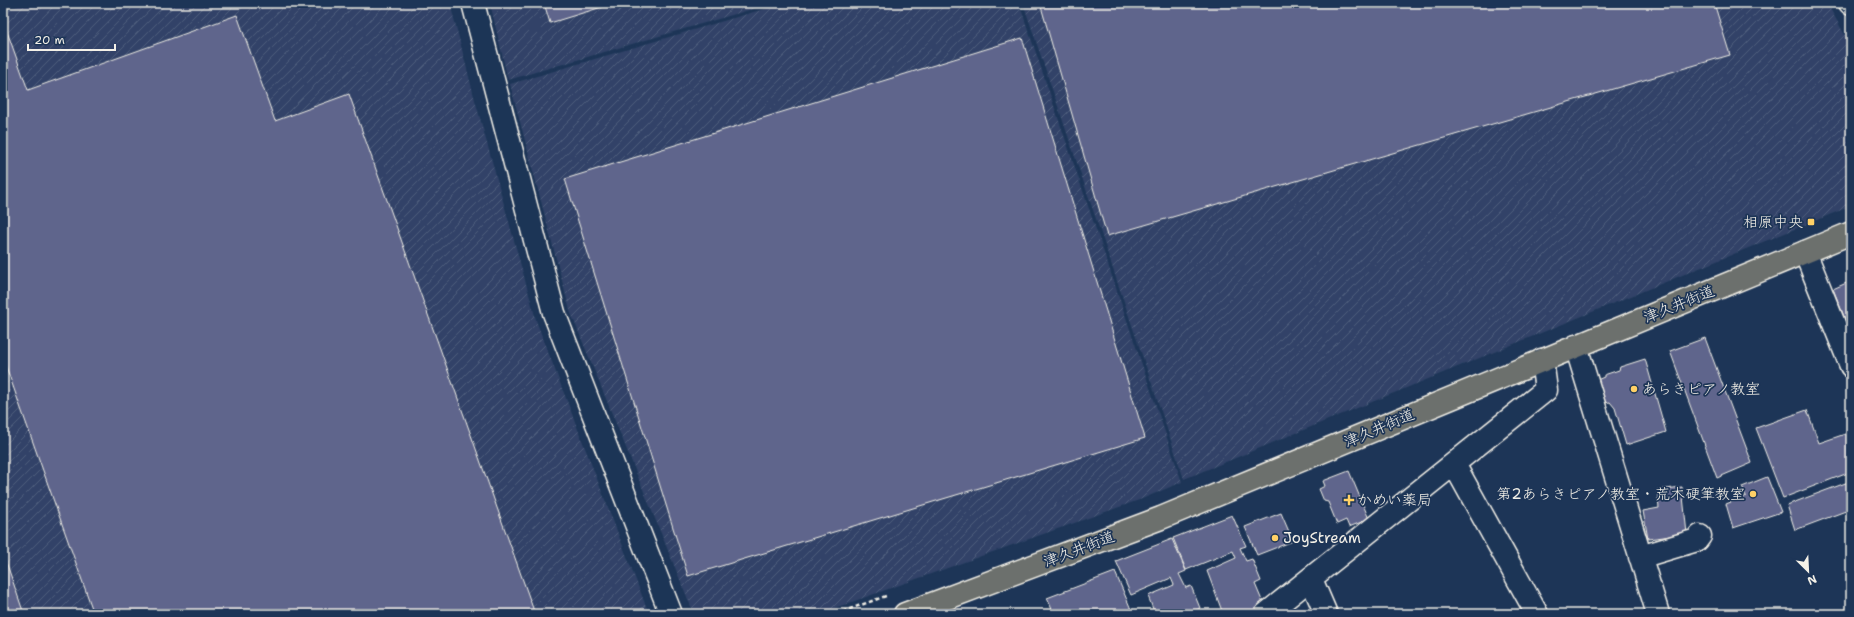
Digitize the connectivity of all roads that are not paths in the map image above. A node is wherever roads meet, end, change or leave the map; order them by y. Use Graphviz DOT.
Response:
graph roads {
  1 [pos="473,3"];
  2 [pos="1851,233"];
  3 [pos="1805,252"];
  4 [pos="1576,346"];
  5 [pos="1542,360"];
  6 [pos="1851,366"];
  7 [pos="1454,464"];
  8 [pos="1700,536"];
  9 [pos="1640,557"];
  10 [pos="1310,579"];
  11 [pos="671,614"];
  12 [pos="904,614"];
  13 [pos="1266,614"];
  14 [pos="1326,614"];
  15 [pos="1537,614"];
  16 [pos="1658,614"];
  1 -- 11 [label="street"];
  2 -- 3 [label="highway, 津久井街道"];
  3 -- 4 [label="highway, 津久井街道"];
  3 -- 6 [label="street"];
  4 -- 5 [label="highway, 津久井街道"];
  4 -- 9 [label="street"];
  5 -- 7 [label="street"];
  5 -- 12 [label="highway, 津久井街道"];
  7 -- 10 [label="street"];
  7 -- 15 [label="street"];
  8 -- 9 [label="street"];
  9 -- 16 [label="street"];
  10 -- 13 [label="street"];
  10 -- 14 [label="street"];
}
